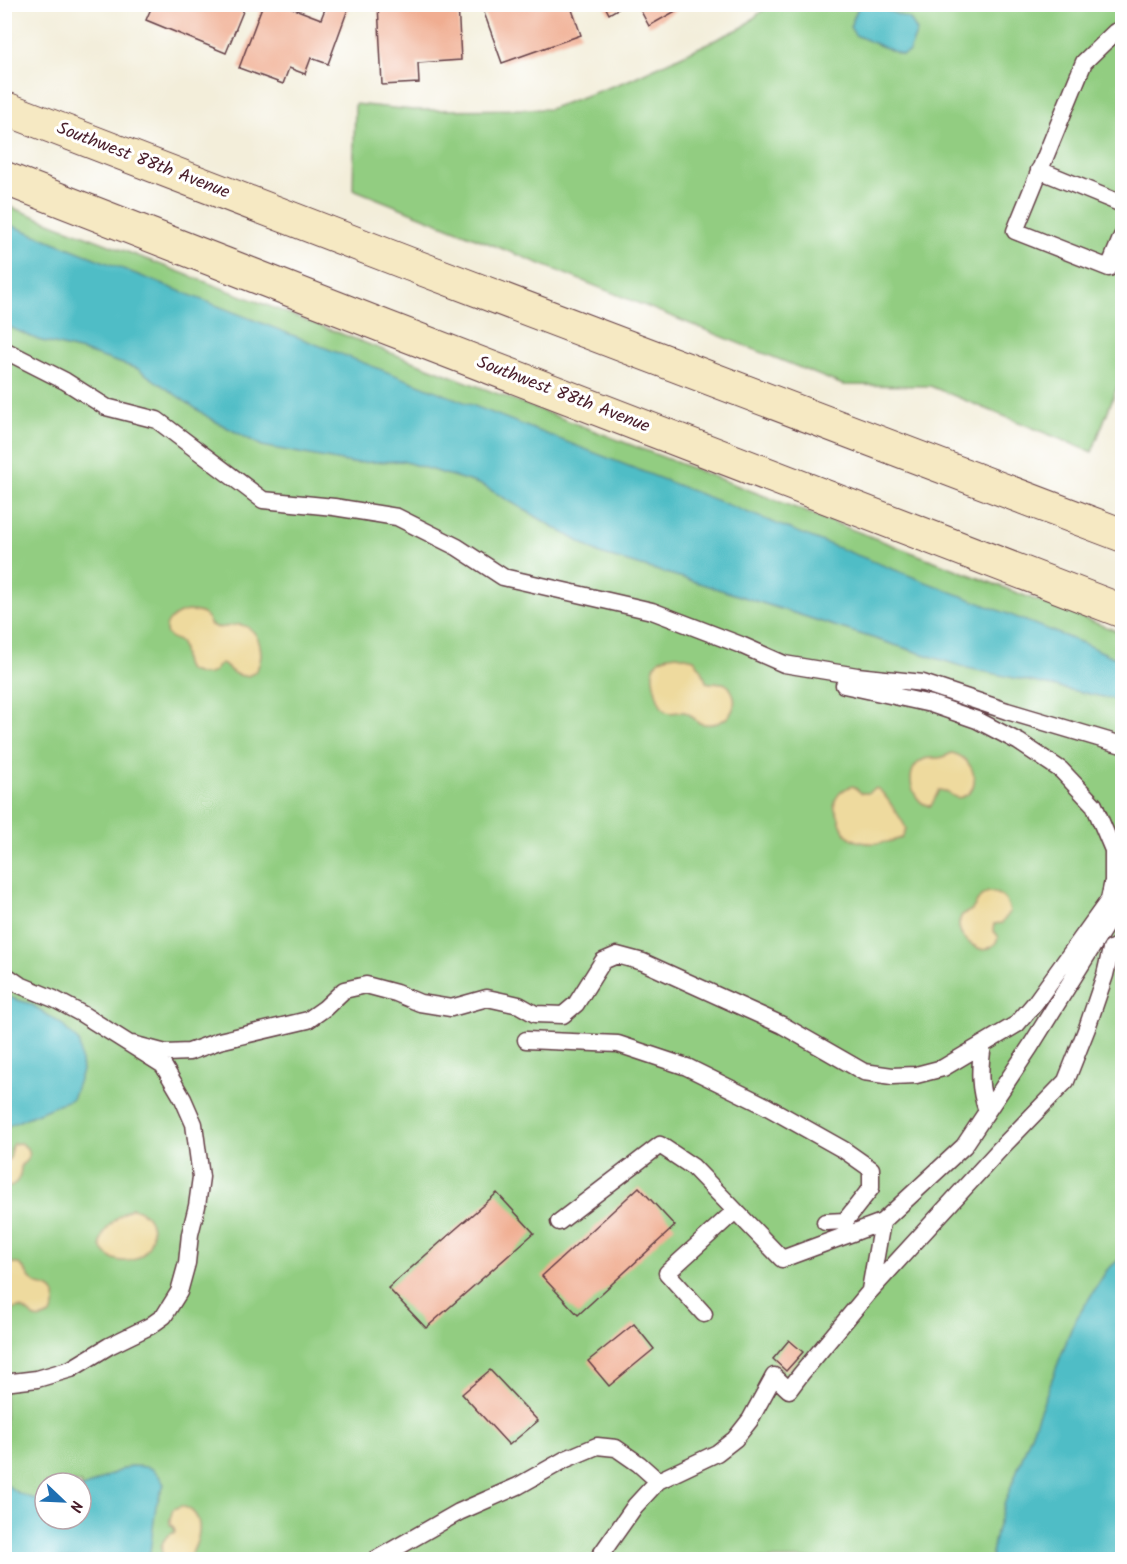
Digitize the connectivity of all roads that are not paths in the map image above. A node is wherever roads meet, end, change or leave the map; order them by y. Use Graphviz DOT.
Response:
graph roads {
  1 [pos="1122,29"];
  2 [pos="4,108"];
  3 [pos="1039,170"];
  4 [pos="4,178"];
  5 [pos="1122,204"];
  6 [pos="1122,236"];
  7 [pos="4,350"];
  8 [pos="1122,535"];
  9 [pos="1122,611"];
  10 [pos="844,685"];
  11 [pos="1122,745"];
  12 [pos="1122,898"];
  13 [pos="1122,943"];
  14 [pos="4,974"];
  15 [pos="526,1040"];
  16 [pos="132,1044"];
  17 [pos="983,1045"];
  18 [pos="987,1112"];
  19 [pos="735,1211"];
  20 [pos="559,1222"];
  21 [pos="825,1222"];
  22 [pos="882,1222"];
  23 [pos="870,1291"];
  24 [pos="704,1314"];
  25 [pos="4,1383"];
  26 [pos="658,1481"];
  27 [pos="375,1560"];
  28 [pos="597,1560"];
  1 -- 3 [label="lane"];
  2 -- 8 [label="main road, Southwest 88th Avenue"];
  3 -- 5 [label="lane"];
  3 -- 6 [label="lane"];
  4 -- 9 [label="main road, Southwest 88th Avenue"];
  7 -- 11 [label="lane"];
  10 -- 17 [label="lane"];
  12 -- 18 [label="lane"];
  13 -- 23 [label="lane"];
  14 -- 16 [label="lane"];
  15 -- 21 [label="lane"];
  16 -- 17 [label="lane"];
  16 -- 25 [label="lane"];
  17 -- 18 [label="lane"];
  18 -- 22 [label="lane"];
  19 -- 20 [label="lane"];
  19 -- 22 [label="lane"];
  19 -- 24 [label="lane"];
  22 -- 23 [label="lane"];
  23 -- 26 [label="lane"];
  26 -- 27 [label="lane"];
  26 -- 28 [label="lane"];
}
